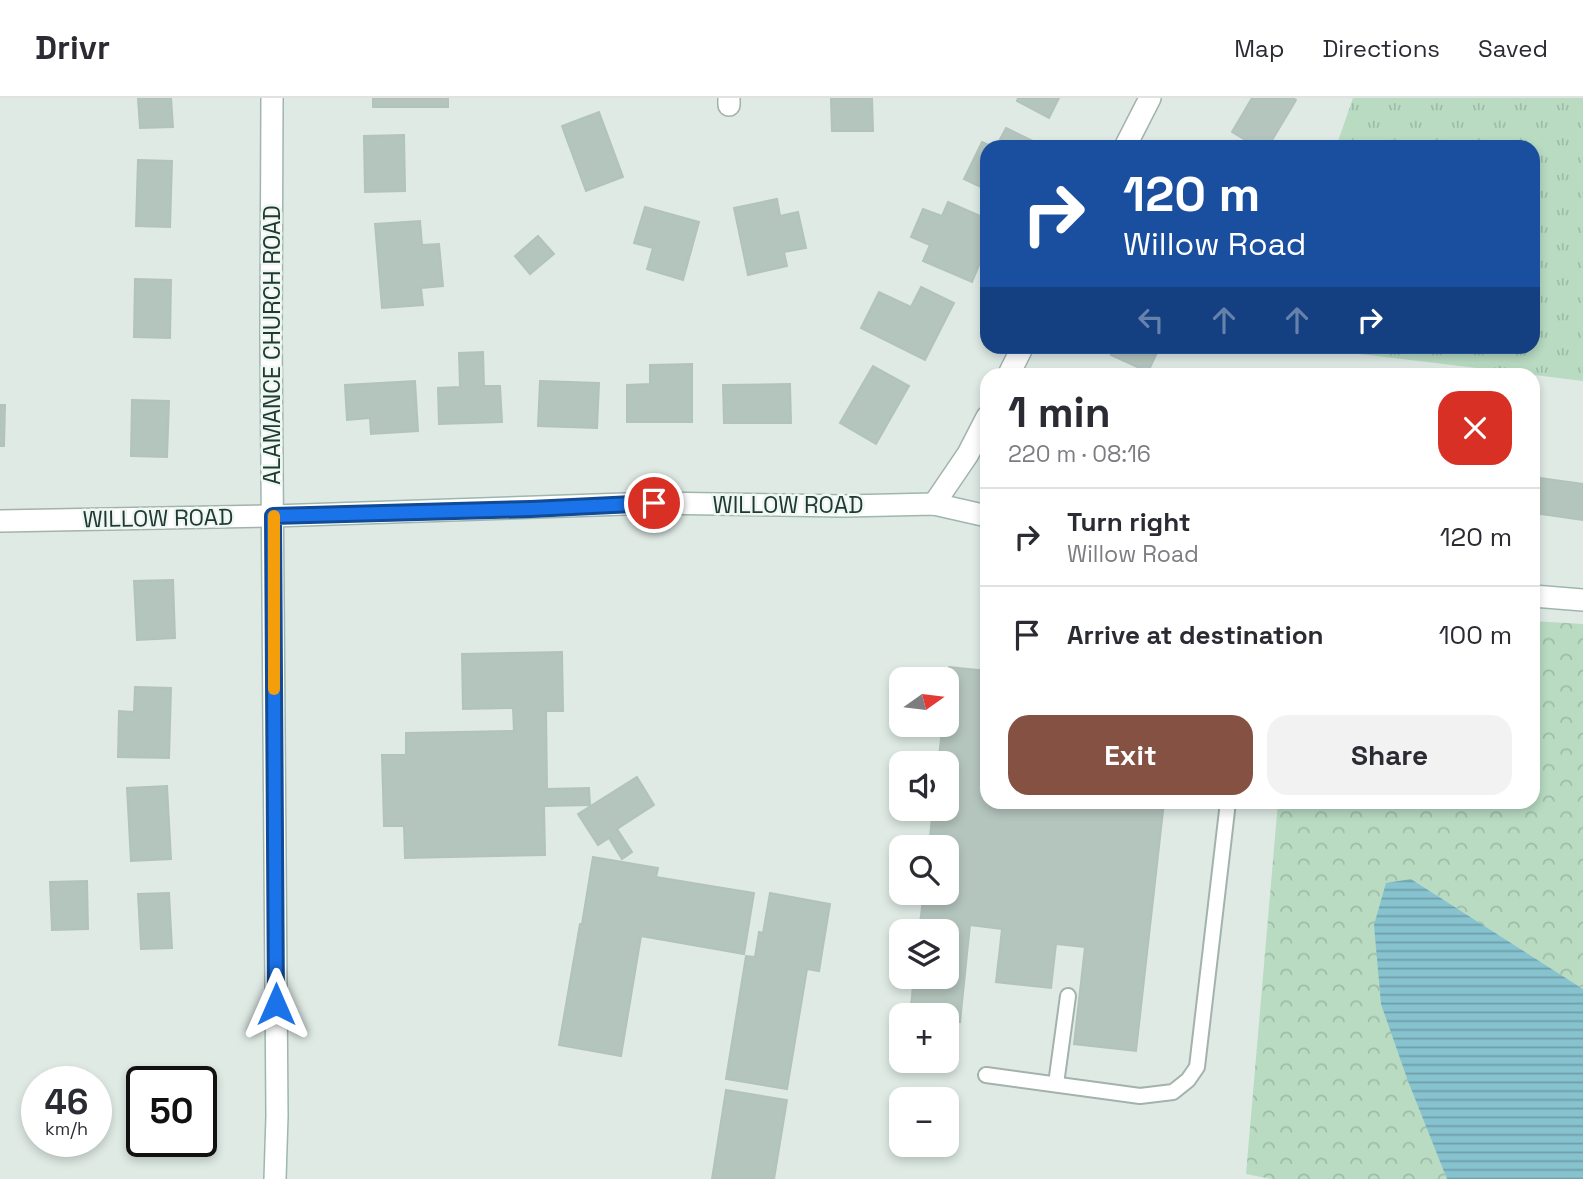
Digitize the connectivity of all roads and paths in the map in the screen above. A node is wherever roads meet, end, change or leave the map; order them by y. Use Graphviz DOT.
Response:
graph roads {
  1 [pos="272,98"];
  2 [pos="1150,98"];
  3 [pos="1129,140"];
  4 [pos="980,431"];
  5 [pos="933,504"];
  6 [pos="980,514"];
  7 [pos="273,516"];
  8 [pos="0,521"];
  9 [pos="1540,597"];
  10 [pos="1583,600"];
  11 [pos="1227,809"];
  12 [pos="1068,996"];
  13 [pos="986,1075"];
  14 [pos="1056,1084"];
  15 [pos="275,1179"];
  1 -- 7 [label="street, ALAMANCE CHURCH ROAD"];
  2 -- 3 [label="street"];
  4 -- 5 [label="street"];
  5 -- 6 [label="street, WILLOW ROAD"];
  5 -- 7 [label="street, WILLOW ROAD"];
  7 -- 8 [label="street, WILLOW ROAD"];
  7 -- 15 [label="street, ALAMANCE CHURCH ROAD"];
  9 -- 10 [label="street"];
  11 -- 14 [label="lane"];
  12 -- 14 [label="lane"];
  13 -- 14 [label="lane"];
}
